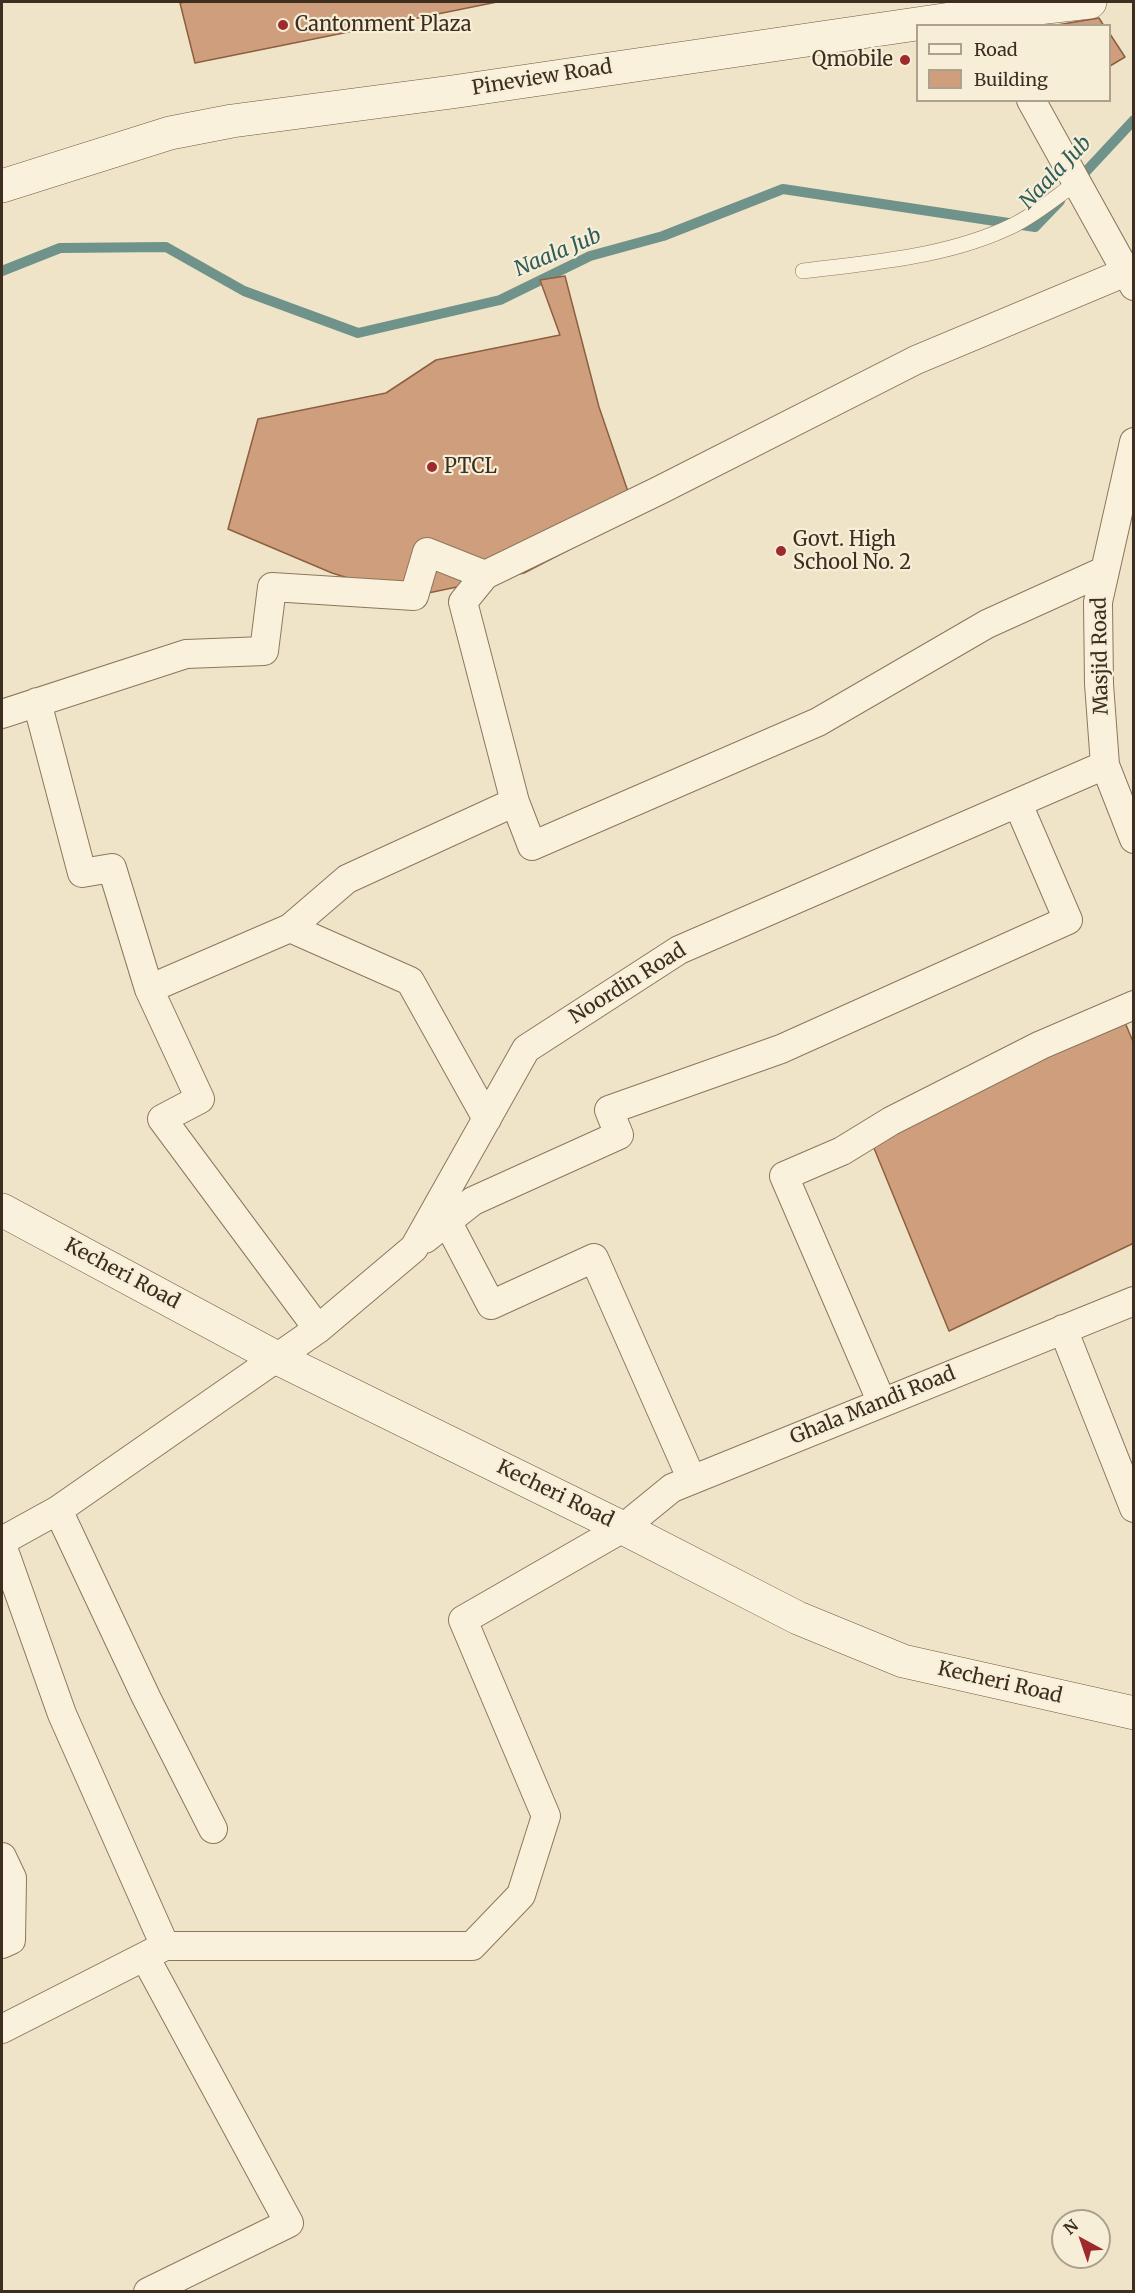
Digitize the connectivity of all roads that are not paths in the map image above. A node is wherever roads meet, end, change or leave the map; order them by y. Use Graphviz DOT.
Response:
graph roads {
  1 [pos="1090,2"];
  2 [pos="984,14"];
  3 [pos="1032,102"];
  4 [pos="1076,183"];
  5 [pos="2,186"];
  6 [pos="803,271"];
  7 [pos="1130,279"];
  8 [pos="1134,442"];
  9 [pos="1104,572"];
  10 [pos="485,575"];
  11 [pos="38,702"];
  12 [pos="2,714"];
  13 [pos="1105,765"];
  14 [pos="515,802"];
  15 [pos="1018,804"];
  16 [pos="1131,825"];
  17 [pos="290,928"];
  18 [pos="149,989"];
  19 [pos="1134,1005"];
  20 [pos="487,1119"];
  21 [pos="2,1210"];
  22 [pos="447,1221"];
  23 [pos="414,1248"];
  24 [pos="1134,1301"];
  25 [pos="318,1329"];
  26 [pos="1063,1329"];
  27 [pos="277,1358"];
  28 [pos="882,1402"];
  29 [pos="692,1480"];
  30 [pos="1134,1508"];
  31 [pos="58,1510"];
  32 [pos="623,1528"];
  33 [pos="2,1543"];
  34 [pos="1134,1713"];
  35 [pos="213,1829"];
  36 [pos="2,1857"];
  37 [pos="2,1944"];
  38 [pos="155,1952"];
  39 [pos="2,2029"];
  40 [pos="148,2292"];
  1 -- 2 [label="street, Pineview Road"];
  2 -- 5 [label="street, Pineview Road"];
  3 -- 4 [label="street"];
  4 -- 6 [label="lane"];
  4 -- 7 [label="street"];
  7 -- 10 [label="street"];
  8 -- 9 [label="street, Masjid Road"];
  9 -- 13 [label="street, Masjid Road"];
  9 -- 14 [label="street"];
  10 -- 11 [label="street"];
  10 -- 14 [label="street"];
  11 -- 12 [label="street"];
  11 -- 18 [label="street"];
  13 -- 15 [label="street, Noordin Road"];
  13 -- 16 [label="street, Masjid Road"];
  14 -- 17 [label="street"];
  15 -- 20 [label="street, Noordin Road"];
  15 -- 22 [label="street"];
  17 -- 18 [label="street"];
  17 -- 20 [label="street"];
  18 -- 25 [label="street"];
  19 -- 28 [label="street"];
  20 -- 23 [label="street, Noordin Road"];
  21 -- 27 [label="street, Kecheri Road"];
  22 -- 23 [label="street"];
  22 -- 29 [label="street"];
  23 -- 25 [label="street, Noordin Road"];
  24 -- 26 [label="street, Ghala Mandi Road"];
  25 -- 27 [label="street, Noordin Road"];
  26 -- 28 [label="street, Ghala Mandi Road"];
  26 -- 30 [label="street"];
  27 -- 31 [label="street, Noordin Road"];
  27 -- 32 [label="street, Kecheri Road"];
  28 -- 29 [label="street, Ghala Mandi Road"];
  29 -- 32 [label="street, Ghala Mandi Road"];
  31 -- 33 [label="street, Noordin Road"];
  31 -- 35 [label="street"];
  32 -- 34 [label="street, Kecheri Road"];
  32 -- 38 [label="street, Ghala Mandi Road"];
  33 -- 38 [label="street"];
  36 -- 37 [label="street"];
  38 -- 39 [label="street"];
  38 -- 40 [label="street"];
}
